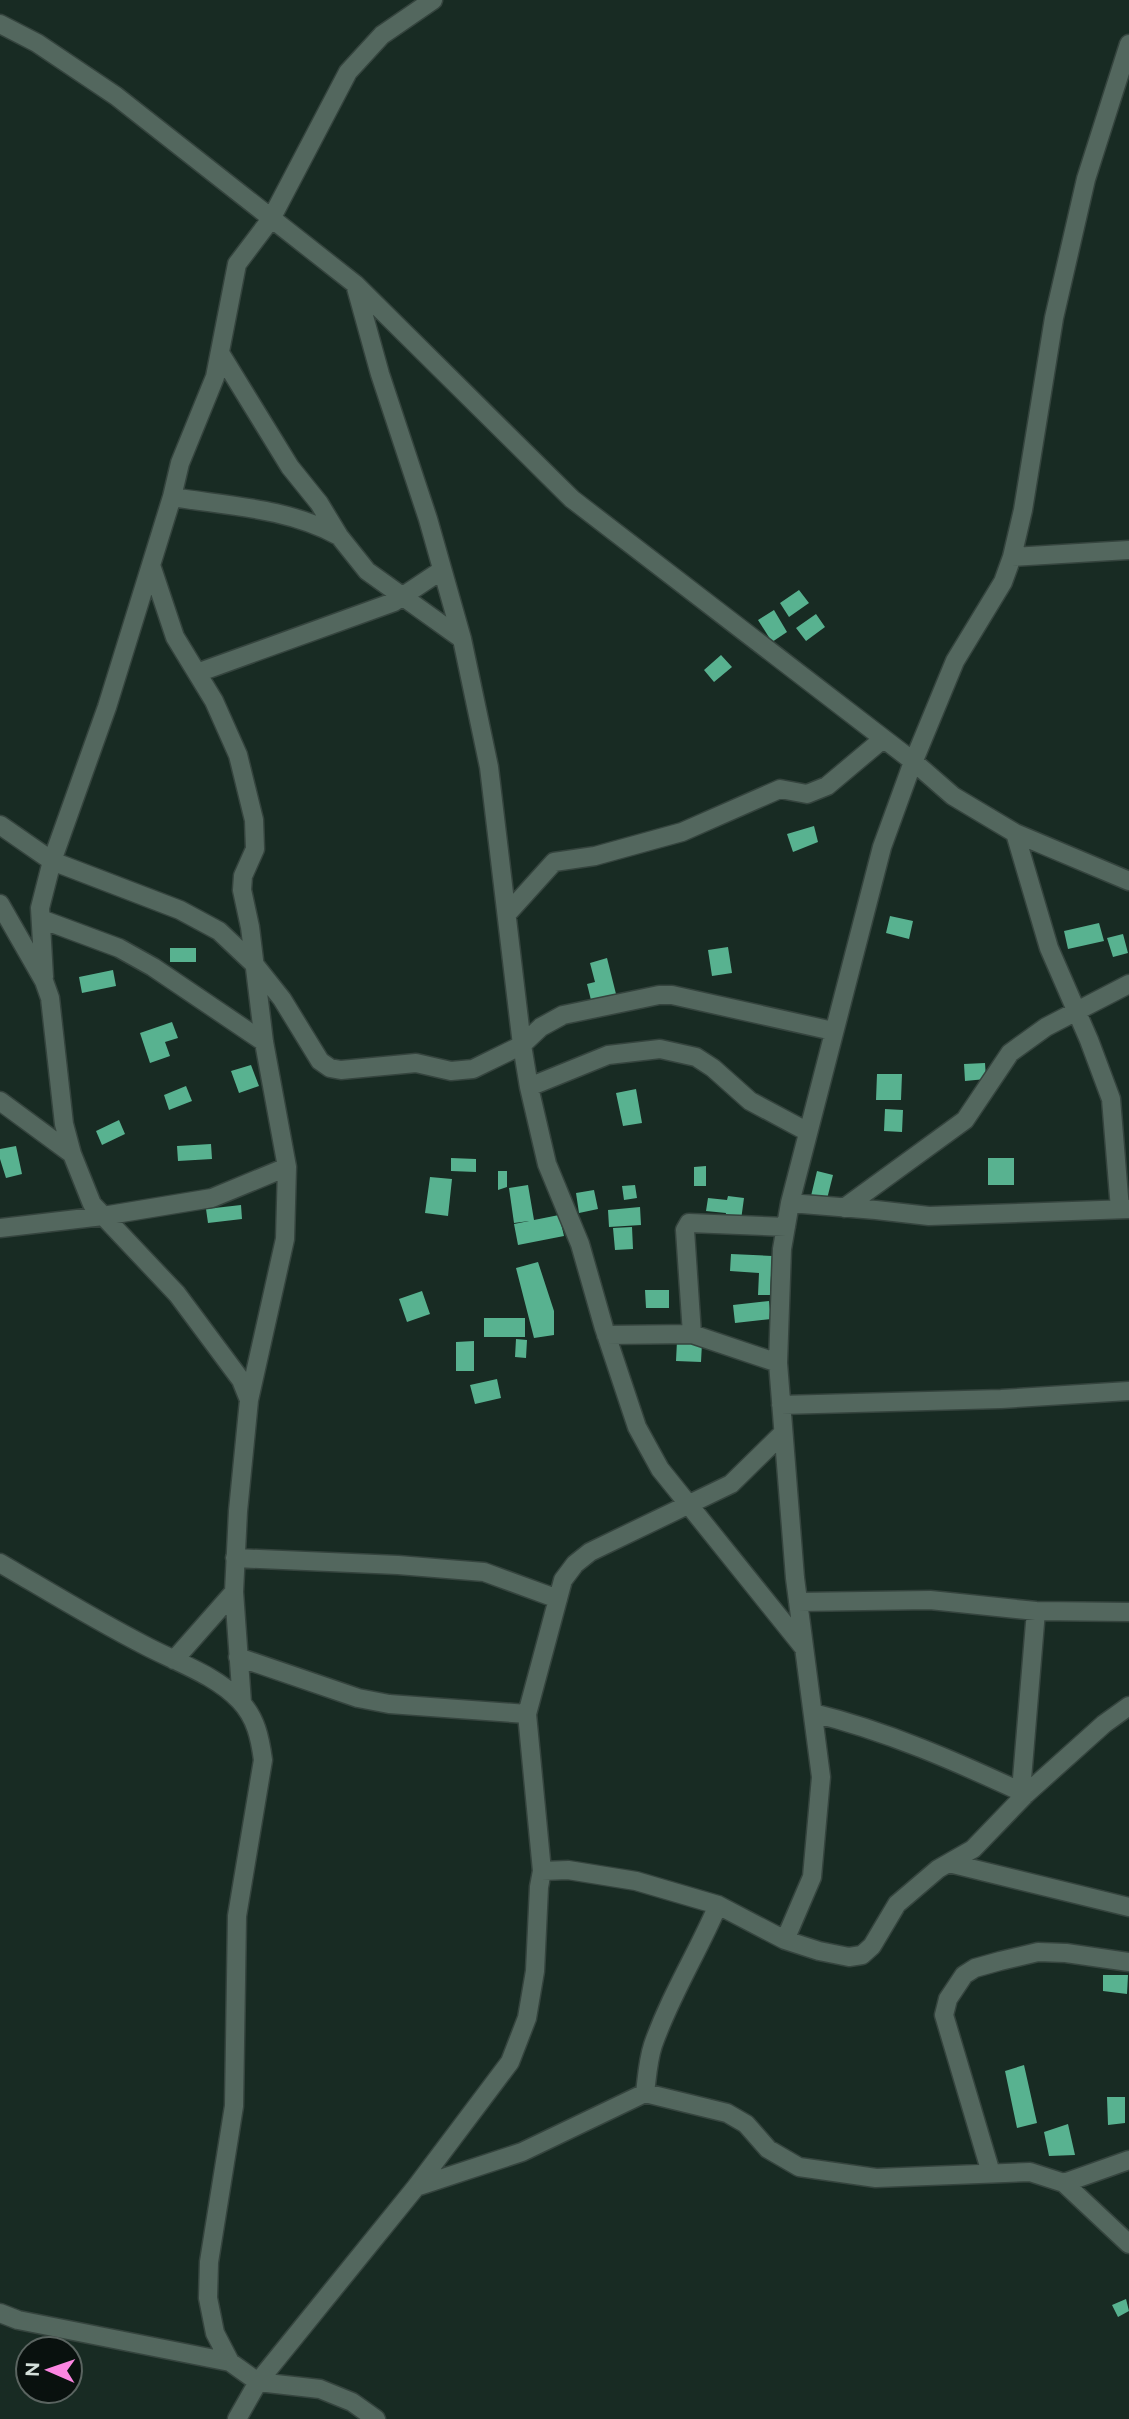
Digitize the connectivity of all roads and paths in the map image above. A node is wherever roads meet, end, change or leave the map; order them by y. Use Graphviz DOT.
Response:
graph roads {
  1 [pos="433,0"];
  2 [pos="0,24"];
  3 [pos="1129,44"];
  4 [pos="271,219"];
  5 [pos="355,284"];
  6 [pos="220,353"];
  7 [pos="172,497"];
  8 [pos="339,536"];
  9 [pos="1129,550"];
  10 [pos="1012,557"];
  11 [pos="151,565"];
  12 [pos="442,570"];
  13 [pos="404,597"];
  14 [pos="462,639"];
  15 [pos="197,673"];
  16 [pos="883,739"];
  17 [pos="914,762"];
  18 [pos="0,825"];
  19 [pos="1015,833"];
  20 [pos="52,861"];
  21 [pos="1129,881"];
  22 [pos="0,905"];
  23 [pos="507,914"];
  24 [pos="41,919"];
  25 [pos="255,965"];
  26 [pos="44,981"];
  27 [pos="1129,984"];
  28 [pos="1075,1011"];
  29 [pos="833,1031"];
  30 [pos="264,1042"];
  31 [pos="522,1045"];
  32 [pos="529,1087"];
  33 [pos="0,1101"];
  34 [pos="808,1132"];
  35 [pos="72,1154"];
  36 [pos="286,1167"];
  37 [pos="790,1203"];
  38 [pos="844,1208"];
  39 [pos="1124,1209"];
  40 [pos="103,1216"];
  41 [pos="786,1227"];
  42 [pos="0,1228"];
  43 [pos="692,1334"];
  44 [pos="606,1335"];
  45 [pos="778,1363"];
  46 [pos="1129,1391"];
  47 [pos="249,1400"];
  48 [pos="781,1405"];
  49 [pos="783,1433"];
  50 [pos="689,1504"];
  51 [pos="235,1558"];
  52 [pos="0,1563"];
  53 [pos="234,1592"];
  54 [pos="558,1599"];
  55 [pos="798,1602"];
  56 [pos="1036,1611"];
  57 [pos="1129,1612"];
  58 [pos="804,1648"];
  59 [pos="238,1657"];
  60 [pos="174,1660"];
  61 [pos="242,1703"];
  62 [pos="1129,1706"];
  63 [pos="813,1713"];
  64 [pos="527,1714"];
  65 [pos="1024,1792"];
  66 [pos="949,1863"];
  67 [pos="542,1871"];
  68 [pos="718,1905"];
  69 [pos="1129,1907"];
  70 [pos="785,1940"];
  71 [pos="1129,1962"];
  72 [pos="645,2093"];
  73 [pos="1129,2160"];
  74 [pos="991,2173"];
  75 [pos="1064,2183"];
  76 [pos="416,2187"];
  77 [pos="1129,2244"];
  78 [pos="0,2313"];
  79 [pos="230,2362"];
  80 [pos="258,2382"];
  81 [pos="237,2419"];
  82 [pos="376,2419"];
  1 -- 4 [label="street"];
  2 -- 4 [label="street"];
  3 -- 10 [label="street"];
  4 -- 5 [label="street"];
  4 -- 6 [label="street"];
  5 -- 12 [label="street"];
  5 -- 16 [label="street"];
  6 -- 7 [label="street"];
  6 -- 8 [label="street"];
  7 -- 8 [label="street"];
  7 -- 11 [label="street"];
  8 -- 13 [label="street"];
  9 -- 10 [label="street"];
  10 -- 17 [label="street"];
  11 -- 15 [label="street"];
  11 -- 20 [label="street"];
  12 -- 13 [label="street"];
  12 -- 14 [label="street"];
  13 -- 14 [label="street"];
  13 -- 15 [label="street"];
  14 -- 23 [label="street"];
  15 -- 25 [label="street"];
  16 -- 17 [label="street"];
  16 -- 23 [label="street"];
  17 -- 19 [label="street"];
  17 -- 29 [label="street"];
  18 -- 20 [label="street"];
  19 -- 21 [label="street"];
  19 -- 28 [label="street"];
  20 -- 24 [label="street"];
  20 -- 25 [label="street"];
  22 -- 26 [label="street"];
  23 -- 31 [label="street"];
  24 -- 26 [label="street"];
  24 -- 30 [label="street"];
  25 -- 30 [label="street"];
  25 -- 31 [label="street"];
  26 -- 35 [label="street"];
  27 -- 28 [label="street"];
  28 -- 38 [label="street"];
  28 -- 39 [label="street"];
  29 -- 31 [label="street"];
  29 -- 34 [label="street"];
  30 -- 36 [label="street"];
  31 -- 32 [label="street"];
  32 -- 34 [label="street"];
  32 -- 44 [label="street"];
  33 -- 35 [label="street"];
  34 -- 37 [label="street"];
  35 -- 40 [label="street"];
  36 -- 40 [label="street"];
  36 -- 47 [label="street"];
  37 -- 38 [label="street"];
  37 -- 41 [label="street"];
  38 -- 39 [label="street"];
  40 -- 42 [label="street"];
  40 -- 47 [label="street"];
  41 -- 43 [label="street"];
  41 -- 45 [label="street"];
  43 -- 44 [label="street"];
  43 -- 45 [label="street"];
  44 -- 50 [label="street"];
  45 -- 48 [label="street"];
  46 -- 48 [label="street"];
  47 -- 51 [label="street"];
  48 -- 49 [label="street"];
  49 -- 50 [label="street"];
  49 -- 55 [label="street"];
  50 -- 54 [label="street"];
  50 -- 58 [label="street"];
  51 -- 53 [label="street"];
  51 -- 54 [label="street"];
  52 -- 60 [label="street"];
  53 -- 59 [label="street"];
  53 -- 60 [label="street"];
  54 -- 64 [label="street"];
  55 -- 56 [label="street"];
  55 -- 58 [label="street"];
  56 -- 57 [label="street"];
  56 -- 65 [label="street"];
  58 -- 63 [label="street"];
  59 -- 61 [label="street"];
  59 -- 64 [label="street"];
  60 -- 61 [label="street"];
  61 -- 79 [label="street"];
  62 -- 65 [label="street"];
  63 -- 65 [label="street"];
  63 -- 70 [label="street"];
  64 -- 67 [label="street"];
  65 -- 66 [label="street"];
  66 -- 69 [label="street"];
  66 -- 70 [label="street"];
  67 -- 68 [label="street"];
  67 -- 76 [label="street"];
  68 -- 70 [label="street"];
  68 -- 72 [label="street"];
  71 -- 74 [label="street"];
  72 -- 74 [label="street"];
  72 -- 76 [label="street"];
  73 -- 75 [label="street"];
  74 -- 75 [label="street"];
  75 -- 77 [label="street"];
  76 -- 80 [label="street"];
  78 -- 79 [label="street"];
  79 -- 80 [label="street"];
  80 -- 81 [label="street"];
  80 -- 82 [label="street"];
}
